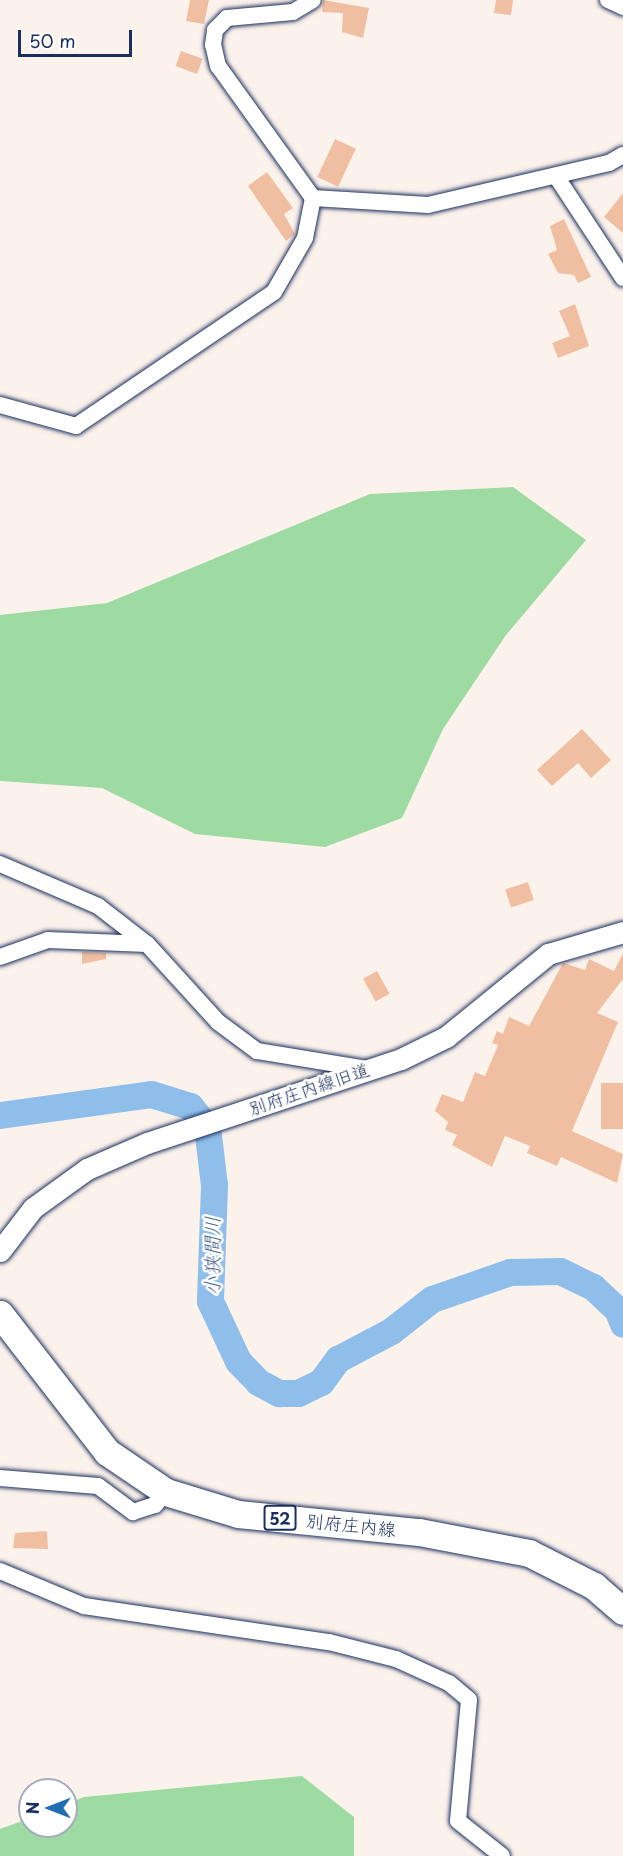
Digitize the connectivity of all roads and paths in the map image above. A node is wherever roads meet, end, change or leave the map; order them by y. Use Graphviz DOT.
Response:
graph roads {
  1 [pos="313,0"];
  2 [pos="608,0"];
  3 [pos="623,7"];
  4 [pos="623,155"];
  5 [pos="556,176"];
  6 [pos="313,198"];
  7 [pos="623,278"];
  8 [pos="0,405"];
  9 [pos="0,864"];
  10 [pos="623,932"];
  11 [pos="147,944"];
  12 [pos="0,957"];
  13 [pos="367,1070"];
  14 [pos="0,1251"];
  15 [pos="0,1314"];
  16 [pos="0,1478"];
  17 [pos="166,1492"];
  18 [pos="0,1571"];
  19 [pos="623,1611"];
  20 [pos="502,1856"];
  1 -- 6 [label="street"];
  2 -- 3 [label="street"];
  4 -- 5 [label="street"];
  5 -- 6 [label="street"];
  5 -- 7 [label="street"];
  6 -- 8 [label="street"];
  9 -- 11 [label="street"];
  10 -- 13 [label="street, 別府庄内線旧道"];
  11 -- 12 [label="street"];
  11 -- 13 [label="street"];
  13 -- 14 [label="street, 別府庄内線旧道"];
  15 -- 17 [label="main road, 別府庄内線 / 52"];
  16 -- 17 [label="street"];
  17 -- 19 [label="main road, 別府庄内線 / 52"];
  18 -- 20 [label="street"];
}
